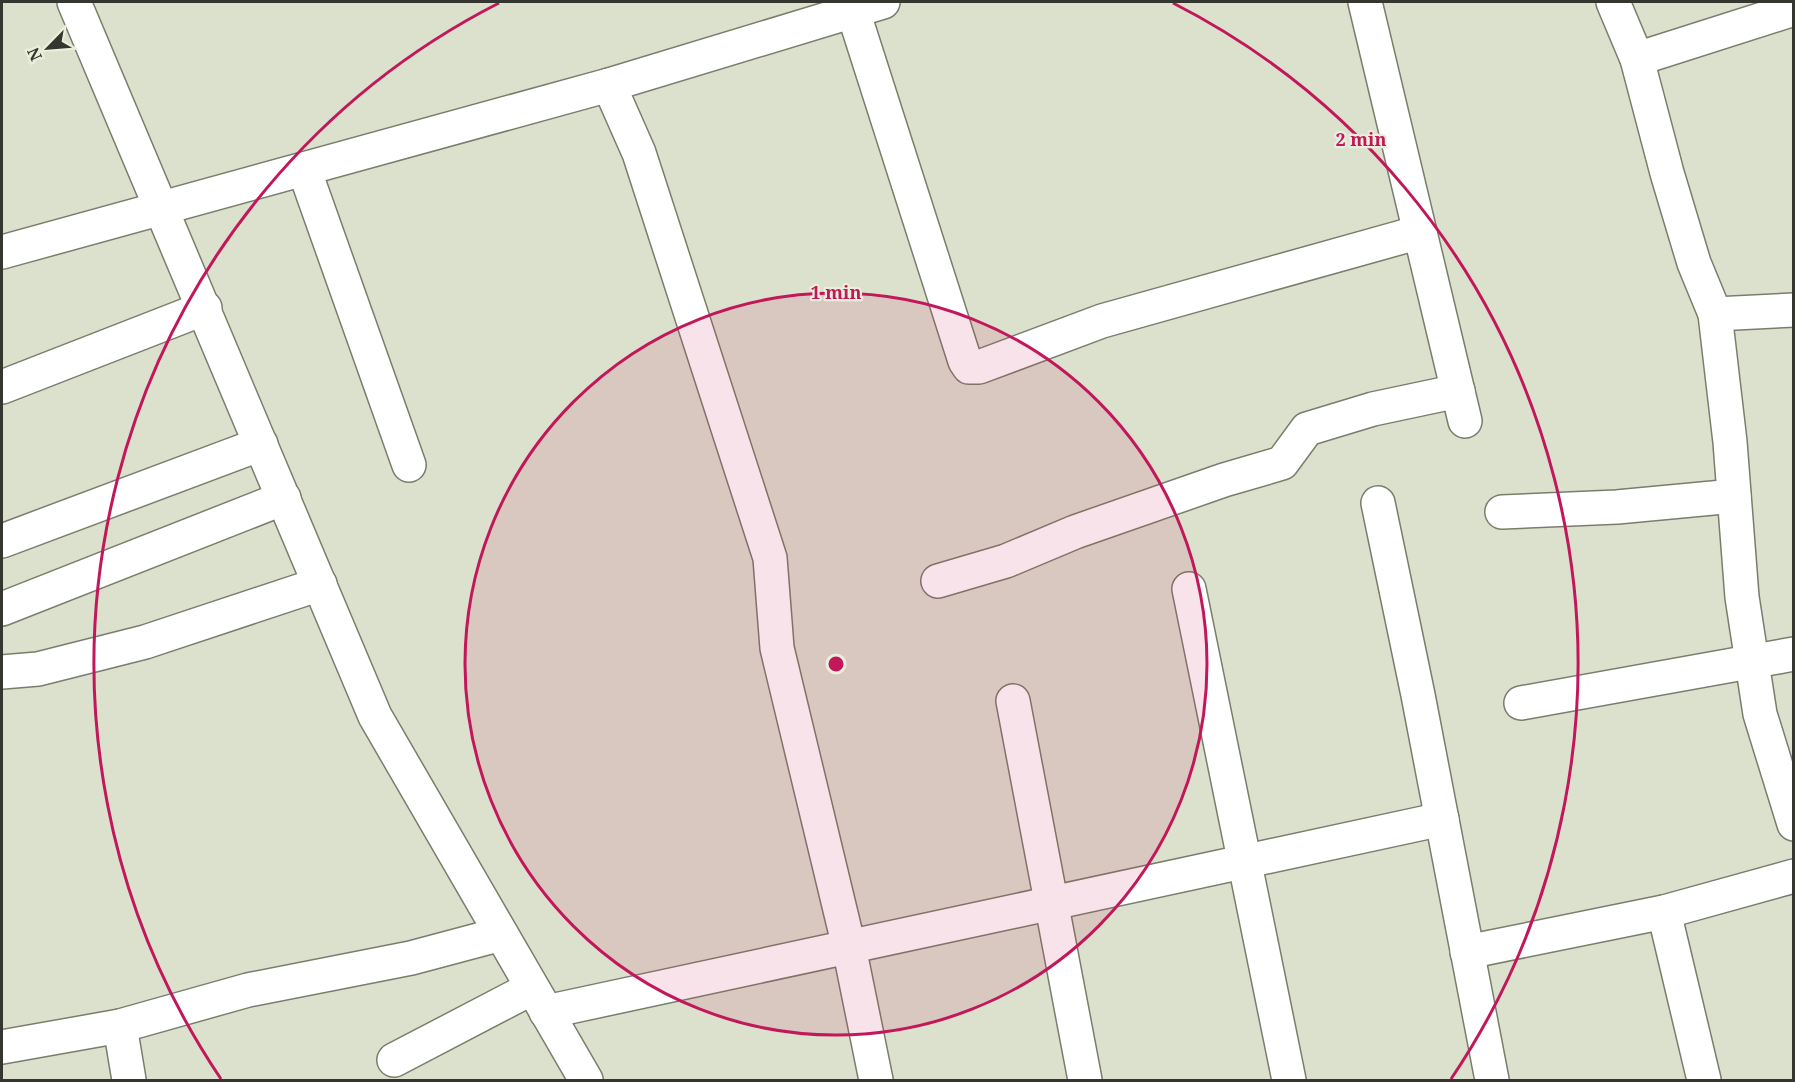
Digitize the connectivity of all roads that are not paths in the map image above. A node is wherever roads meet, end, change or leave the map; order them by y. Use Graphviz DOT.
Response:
graph roads {
  1 [pos="74,2"];
  2 [pos="1365,2"];
  3 [pos="1613,2"];
  4 [pos="868,6"];
  5 [pos="1794,9"];
  6 [pos="1637,59"];
  7 [pos="609,85"];
  8 [pos="304,170"];
  9 [pos="163,208"];
  10 [pos="1420,232"];
  11 [pos="2,252"];
  12 [pos="205,308"];
  13 [pos="1794,310"];
  14 [pos="1715,314"];
  15 [pos="2,387"];
  16 [pos="261,444"];
  17 [pos="409,465"];
  18 [pos="1734,496"];
  19 [pos="284,498"];
  20 [pos="1378,503"];
  21 [pos="1502,512"];
  22 [pos="2,541"];
  23 [pos="938,581"];
  24 [pos="320,584"];
  25 [pos="1189,589"];
  26 [pos="2,609"];
  27 [pos="1794,654"];
  28 [pos="1752,662"];
  29 [pos="2,672"];
  30 [pos="1013,701"];
  31 [pos="1521,703"];
  32 [pos="1442,819"];
  33 [pos="1794,824"];
  34 [pos="1244,861"];
  35 [pos="1794,876"];
  36 [pos="1052,903"];
  37 [pos="1664,912"];
  38 [pos="501,934"];
  39 [pos="849,947"];
  40 [pos="1467,952"];
  41 [pos="539,1000"];
  42 [pos="120,1026"];
  43 [pos="2,1047"];
  44 [pos="394,1060"];
  45 [pos="129,1080"];
  46 [pos="586,1080"];
  47 [pos="876,1080"];
  48 [pos="1085,1080"];
  49 [pos="1288,1080"];
  50 [pos="1492,1080"];
  51 [pos="1704,1080"];
  1 -- 9 [label="street"];
  2 -- 10 [label="street"];
  3 -- 6 [label="street"];
  4 -- 7 [label="street"];
  4 -- 10 [label="street"];
  5 -- 6 [label="street"];
  6 -- 14 [label="street"];
  7 -- 8 [label="street"];
  7 -- 39 [label="street"];
  8 -- 9 [label="street"];
  8 -- 17 [label="street"];
  9 -- 11 [label="street"];
  9 -- 12 [label="street"];
  10 -- 23 [label="street"];
  12 -- 15 [label="street"];
  12 -- 16 [label="street"];
  13 -- 14 [label="street"];
  14 -- 18 [label="street"];
  16 -- 19 [label="street"];
  16 -- 22 [label="street"];
  18 -- 21 [label="street"];
  18 -- 28 [label="street"];
  19 -- 24 [label="street"];
  19 -- 26 [label="street"];
  20 -- 32 [label="street"];
  24 -- 29 [label="street"];
  24 -- 38 [label="street"];
  25 -- 34 [label="street"];
  27 -- 28 [label="street"];
  28 -- 31 [label="street"];
  28 -- 33 [label="street"];
  30 -- 36 [label="street"];
  32 -- 34 [label="street"];
  32 -- 40 [label="street"];
  34 -- 36 [label="street"];
  34 -- 49 [label="street"];
  35 -- 37 [label="street"];
  36 -- 39 [label="street"];
  36 -- 48 [label="street"];
  37 -- 40 [label="street"];
  37 -- 51 [label="street"];
  38 -- 41 [label="street"];
  38 -- 42 [label="street"];
  39 -- 41 [label="street"];
  39 -- 47 [label="street"];
  40 -- 50 [label="street"];
  41 -- 44 [label="street"];
  41 -- 46 [label="street"];
  42 -- 43 [label="street"];
  42 -- 45 [label="street"];
}
